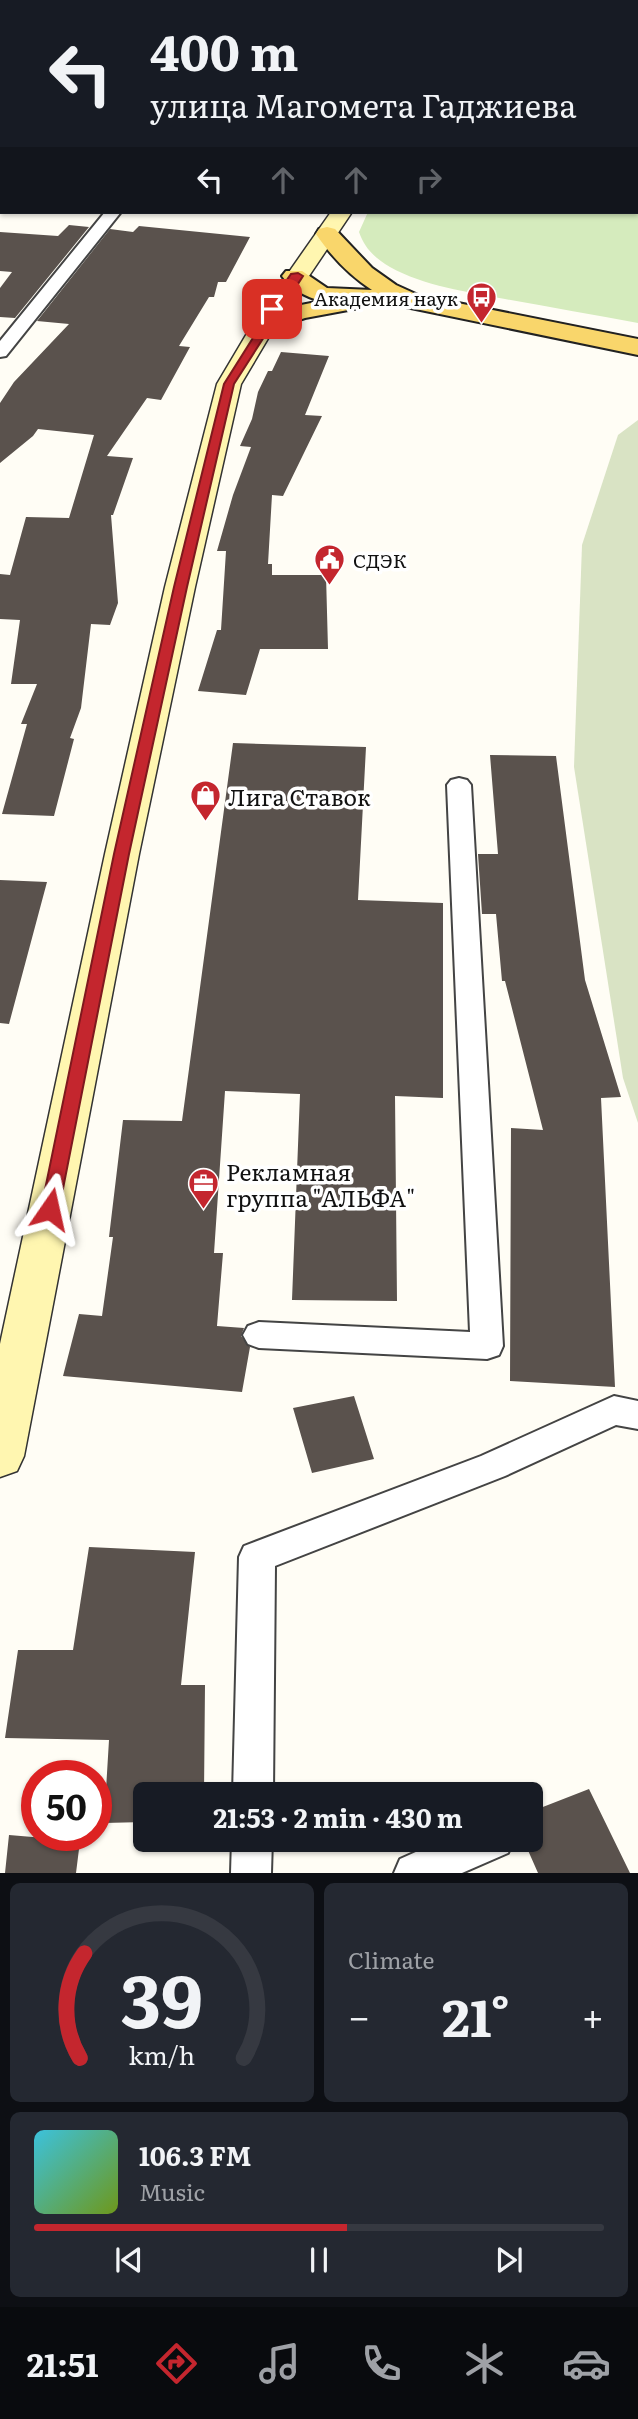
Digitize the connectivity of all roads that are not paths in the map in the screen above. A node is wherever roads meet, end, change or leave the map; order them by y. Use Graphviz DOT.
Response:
graph roads {
  1 [pos="111,214"];
  2 [pos="338,214"];
  3 [pos="338,214"];
  4 [pos="327,234"];
  5 [pos="296,276"];
  6 [pos="387,296"];
  7 [pos="264,325"];
  8 [pos="638,345"];
  9 [pos="0,352"];
  10 [pos="459,785"];
  11 [pos="259,1335"];
  12 [pos="0,1412"];
  13 [pos="638,1415"];
  14 [pos="0,1456"];
  15 [pos="253,1782"];
  16 [pos="252,1852"];
  17 [pos="463,1852"];
  18 [pos="251,1873"];
  19 [pos="414,1873"];
  1 -- 9 [label="street"];
  2 -- 4 [label="main road"];
  3 -- 5 [label="main road"];
  4 -- 5 [label="main road"];
  4 -- 6 [label="main road"];
  5 -- 6 [label="main road"];
  5 -- 7 [label="main road"];
  5 -- 12 [label="main road"];
  6 -- 7 [label="main road"];
  6 -- 8 [label="main road"];
  7 -- 14 [label="main road"];
  10 -- 11 [label="street"];
  13 -- 15 [label="street"];
  16 -- 18 [label="street"];
  17 -- 19 [label="street"];
}
